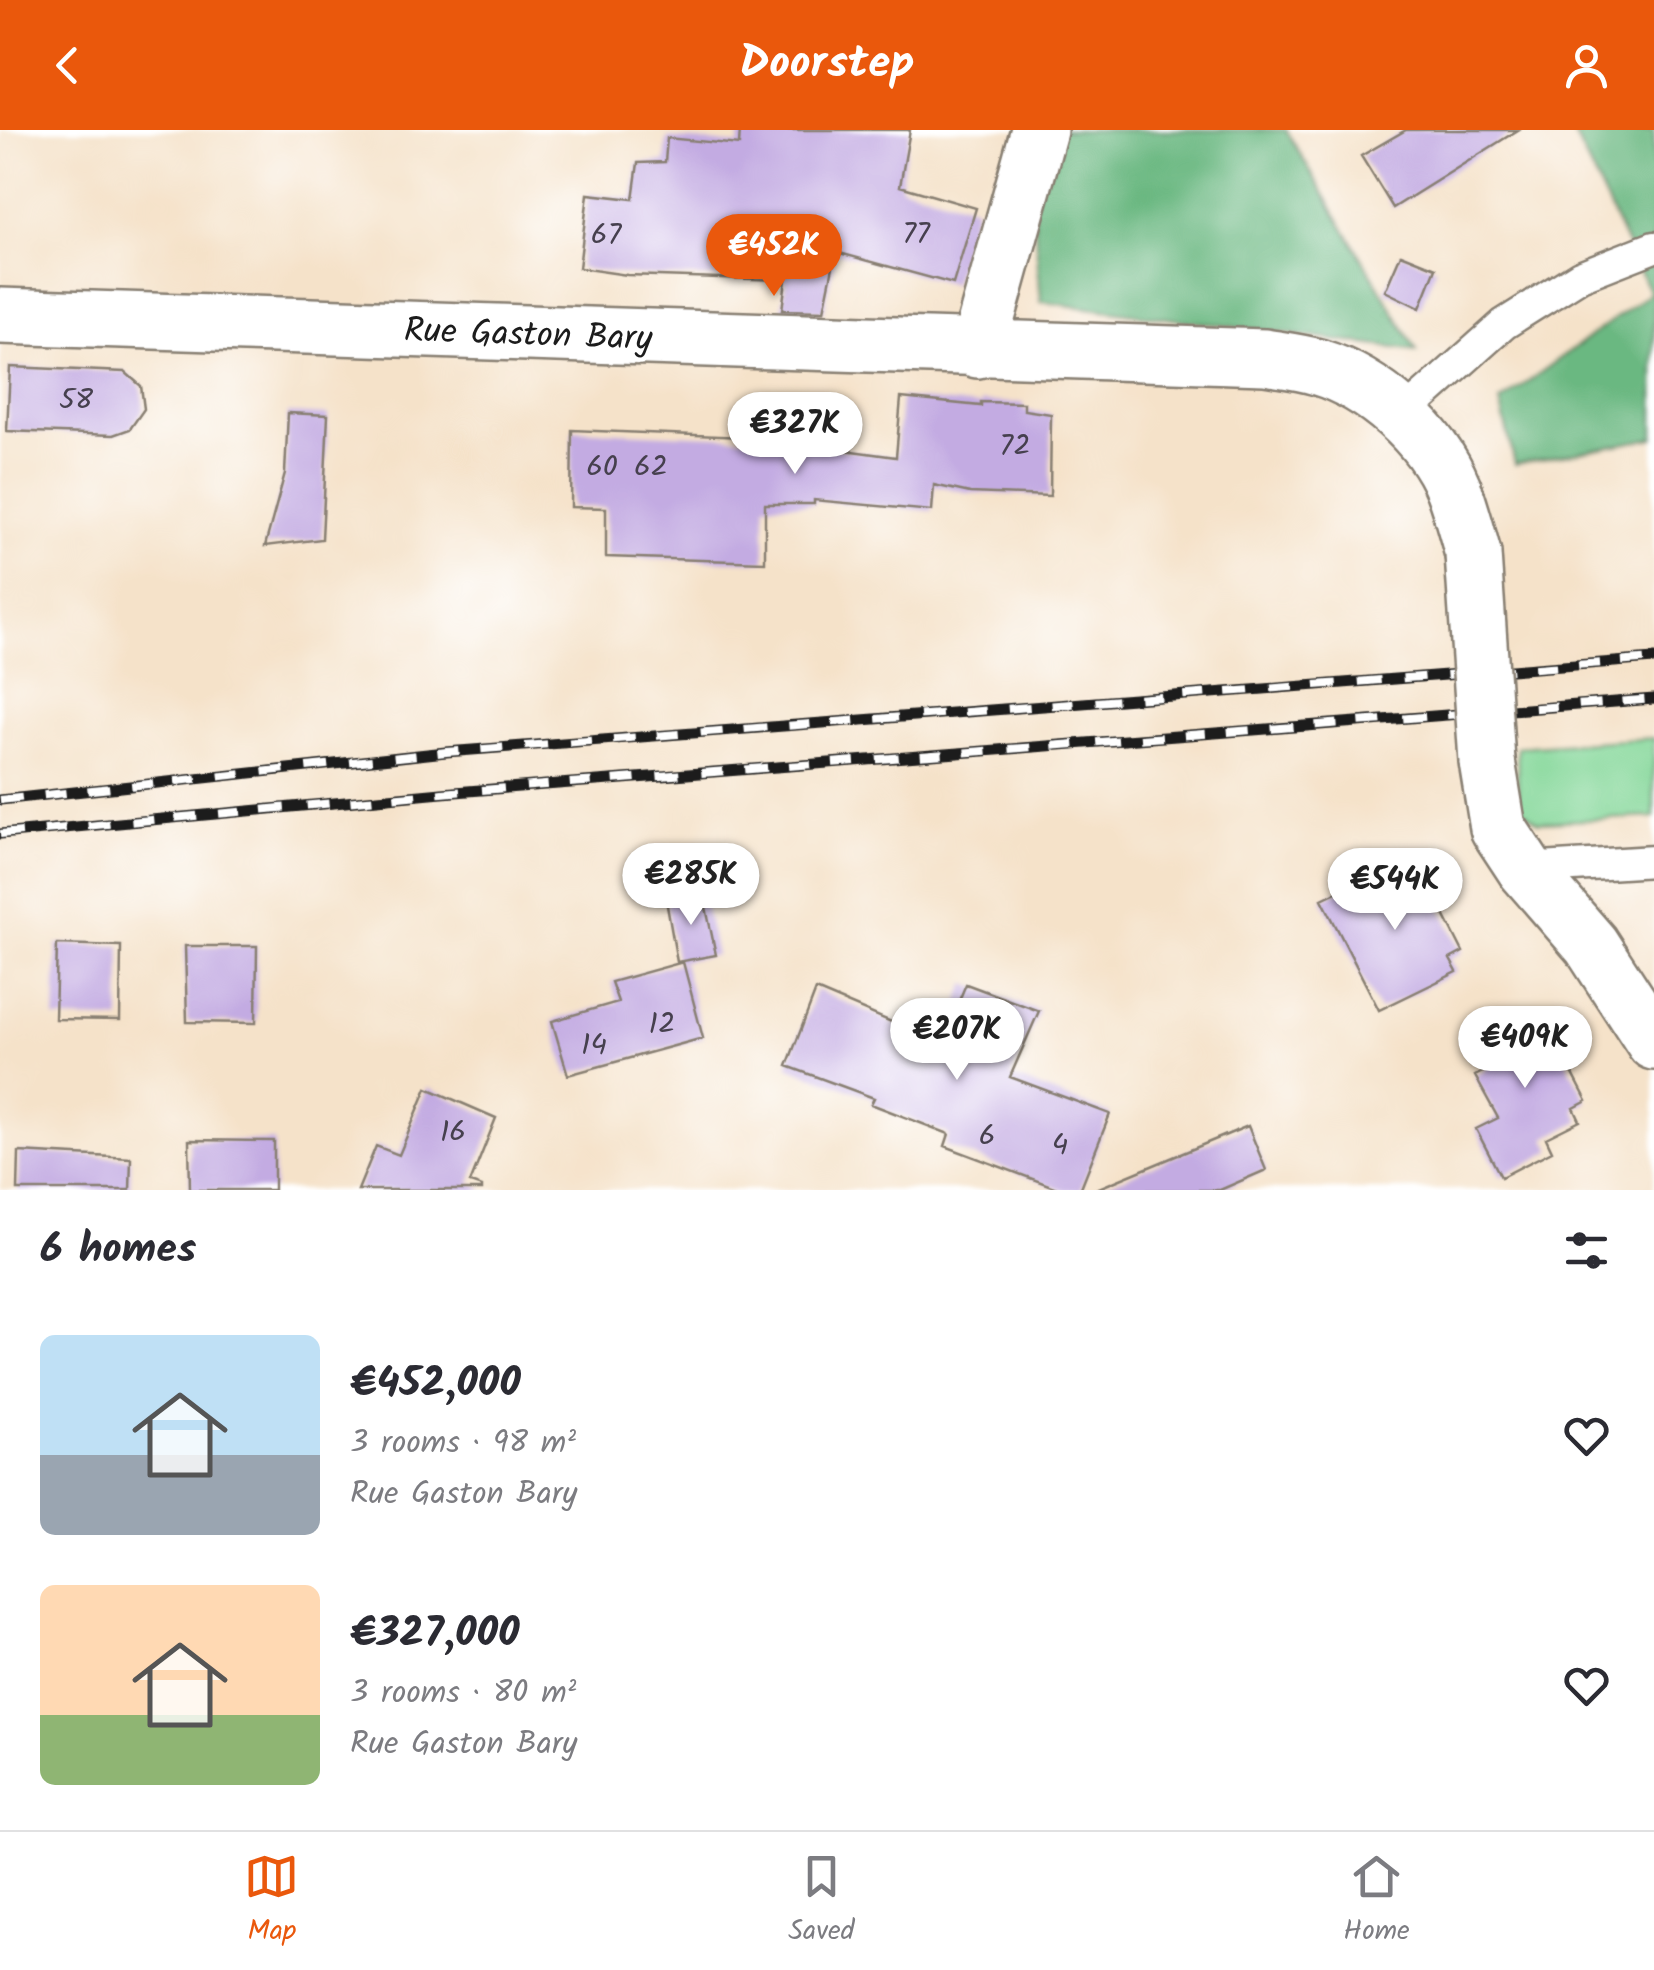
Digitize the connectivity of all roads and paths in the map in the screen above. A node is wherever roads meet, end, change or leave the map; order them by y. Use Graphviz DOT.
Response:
graph roads {
  1 [pos="1039,130"];
  2 [pos="1654,247"];
  3 [pos="0,316"];
  4 [pos="978,350"];
  5 [pos="1400,417"];
  6 [pos="1654,861"];
  7 [pos="1525,869"];
  8 [pos="1654,1042"];
  1 -- 4 [label="street"];
  2 -- 5 [label="lane"];
  3 -- 4 [label="street, Rue Gaston Bary"];
  4 -- 5 [label="street, Rue Gaston Bary"];
  5 -- 7 [label="street, Rue Gaston Bary, bridge"];
  6 -- 7 [label="lane"];
  7 -- 8 [label="street, Rue Gaston Bary"];
}
